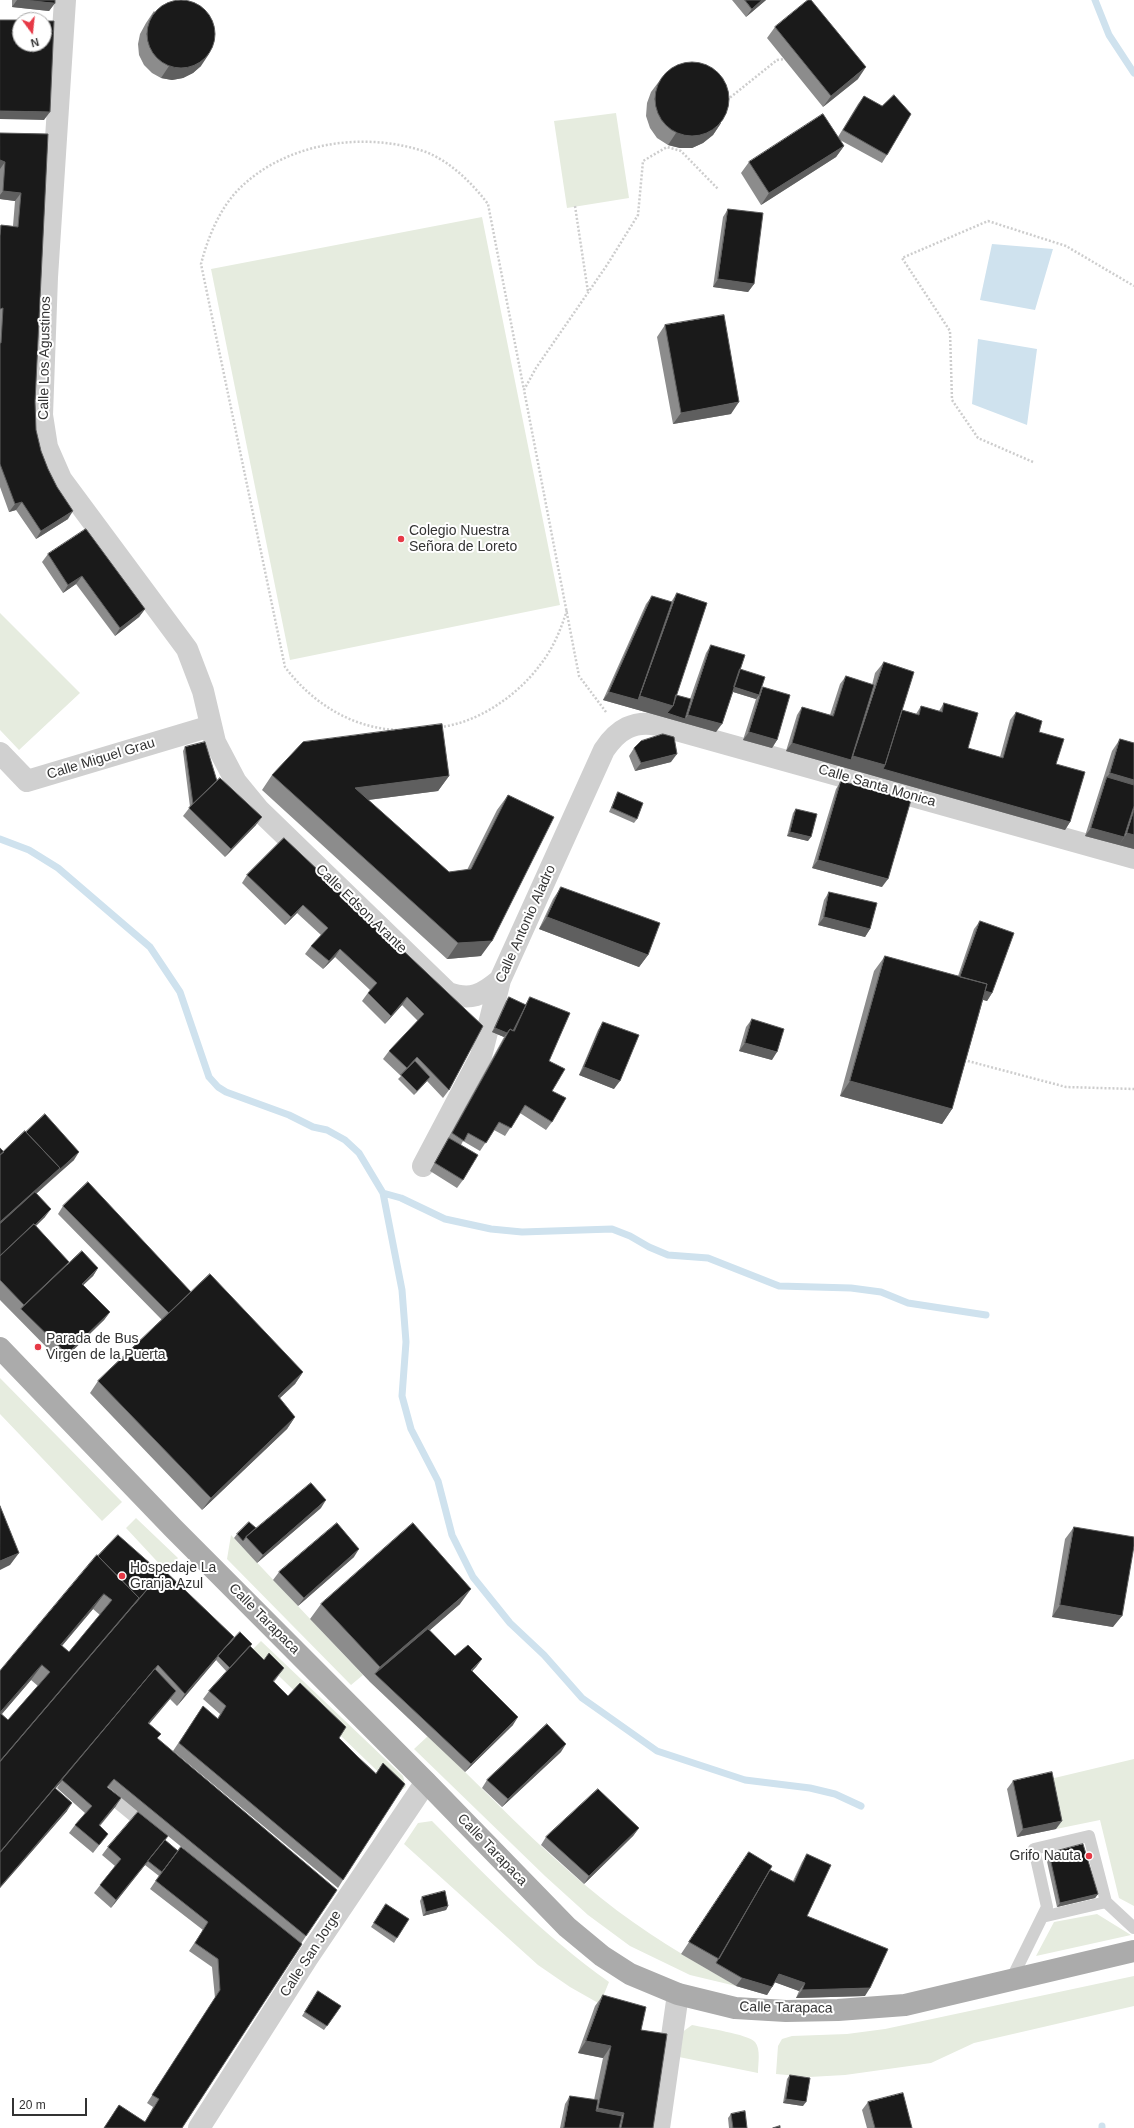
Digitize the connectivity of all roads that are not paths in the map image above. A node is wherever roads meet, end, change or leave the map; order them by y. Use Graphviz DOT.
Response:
graph roads {
  1 [pos="65,0"];
  2 [pos="211,726"];
  3 [pos="620,730"];
  4 [pos="0,753"];
  5 [pos="236,782"];
  6 [pos="1134,858"];
  7 [pos="500,980"];
  8 [pos="423,1166"];
  9 [pos="0,1348"];
  10 [pos="426,1782"];
  11 [pos="113,1799"];
  12 [pos="156,1834"];
  13 [pos="1106,1902"];
  14 [pos="1042,1917"];
  15 [pos="1134,1928"];
  16 [pos="1134,1951"];
  17 [pos="1011,1980"];
  18 [pos="678,1994"];
  19 [pos="199,2128"];
  20 [pos="659,2128"];
  1 -- 2 [label="street, Calle Los Agustinos"];
  2 -- 4 [label="street, Calle Miguel Grau"];
  2 -- 5 [label="street, Calle Los Agustinos"];
  3 -- 6 [label="street, Calle Santa Monica"];
  3 -- 7 [label="street, Calle Antonio Aladro"];
  5 -- 7 [label="street, Calle Edson Arante"];
  7 -- 8 [label="street, Calle Antonio Aladro"];
  9 -- 10 [label="main road, Calle Tarapaca"];
  10 -- 18 [label="main road, Calle Tarapaca"];
  10 -- 19 [label="street, Calle San Jorge"];
  11 -- 12 [label="lane"];
  13 -- 14 [label="lane"];
  13 -- 14 [label="lane"];
  13 -- 15 [label="lane"];
  14 -- 17 [label="lane"];
  16 -- 17 [label="main road, Calle Tarapaca"];
  17 -- 18 [label="main road, Calle Tarapaca"];
  18 -- 20 [label="street"];
}
